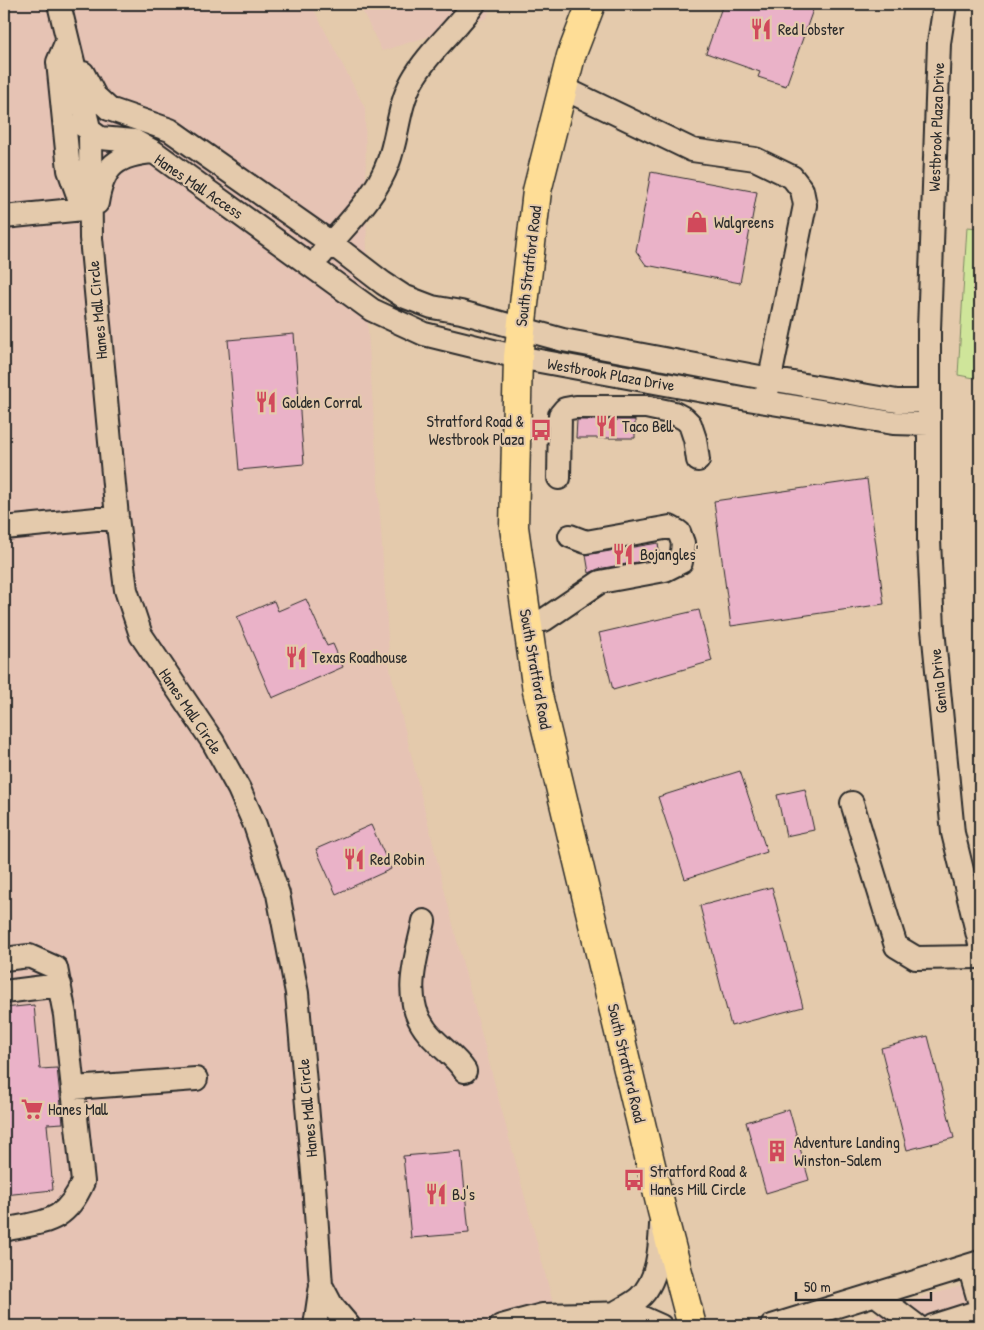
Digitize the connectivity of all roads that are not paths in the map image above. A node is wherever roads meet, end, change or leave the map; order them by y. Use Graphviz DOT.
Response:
graph roads {
  1 [pos="59,4"];
  2 [pos="474,4"];
  3 [pos="591,4"];
  4 [pos="945,4"];
  5 [pos="68,38"];
  6 [pos="563,88"];
  7 [pos="128,117"];
  8 [pos="90,132"];
  9 [pos="154,152"];
  10 [pos="82,209"];
  11 [pos="4,218"];
  12 [pos="91,238"];
  13 [pos="331,243"];
  14 [pos="313,266"];
  15 [pos="520,328"];
  16 [pos="518,357"];
  17 [pos="770,379"];
  18 [pos="766,402"];
  19 [pos="929,413"];
  20 [pos="698,460"];
  21 [pos="559,478"];
  22 [pos="116,517"];
  23 [pos="4,528"];
  24 [pos="570,536"];
  25 [pos="544,620"];
  26 [pos="852,803"];
  27 [pos="424,921"];
  28 [pos="980,944"];
  29 [pos="980,956"];
  30 [pos="4,959"];
  31 [pos="60,985"];
  32 [pos="4,992"];
  33 [pos="465,1071"];
  34 [pos="196,1079"];
  35 [pos="74,1088"];
  36 [pos="662,1211"];
  37 [pos="4,1230"];
  38 [pos="974,1264"];
  39 [pos="321,1285"];
  40 [pos="876,1294"];
  41 [pos="980,1304"];
  42 [pos="980,1312"];
  43 [pos="615,1313"];
  44 [pos="333,1316"];
  45 [pos="309,1326"];
  46 [pos="315,1326"];
  47 [pos="349,1326"];
  48 [pos="501,1326"];
  49 [pos="661,1326"];
  50 [pos="692,1326"];
  51 [pos="772,1326"];
  52 [pos="917,1326"];
  53 [pos="933,1326"];
  1 -- 5 [label="street"];
  2 -- 13 [label="street"];
  3 -- 6 [label="main road, South Stratford Road"];
  4 -- 19 [label="street, Westbrook Plaza Drive"];
  5 -- 7 [label="street, Hanes Mall Access"];
  5 -- 8 [label="street"];
  5 -- 10 [label="street"];
  6 -- 15 [label="main road, South Stratford Road"];
  6 -- 17 [label="street"];
  7 -- 8 [label="street"];
  7 -- 13 [label="street, Hanes Mall Access"];
  8 -- 9 [label="street"];
  8 -- 10 [label="street"];
  8 -- 12 [label="street, Hanes Mall Circle"];
  9 -- 12 [label="street, Hanes Mall Access"];
  9 -- 14 [label="street, Hanes Mall Access"];
  10 -- 11 [label="street"];
  10 -- 12 [label="street"];
  12 -- 22 [label="street, Hanes Mall Circle"];
  13 -- 14 [label="street"];
  13 -- 15 [label="street, Westbrook Plaza Drive"];
  14 -- 16 [label="street, Westbrook Plaza Drive"];
  15 -- 16 [label="main road, South Stratford Road"];
  15 -- 17 [label="street, Westbrook Plaza Drive"];
  16 -- 18 [label="street, Westbrook Plaza Drive"];
  16 -- 36 [label="main road, South Stratford Road"];
  17 -- 18 [label="street"];
  17 -- 19 [label="street, Westbrook Plaza Drive"];
  18 -- 19 [label="street, Westbrook Plaza Drive"];
  19 -- 28 [label="street, Genia Drive"];
  20 -- 21 [label="street"];
  22 -- 23 [label="street"];
  22 -- 39 [label="street, Hanes Mall Circle"];
  24 -- 25 [label="street"];
  26 -- 29 [label="street"];
  27 -- 33 [label="street"];
  30 -- 31 [label="street"];
  31 -- 32 [label="street"];
  31 -- 35 [label="street"];
  34 -- 35 [label="street"];
  35 -- 37 [label="street"];
  36 -- 43 [label="street"];
  36 -- 50 [label="main road, South Stratford Road"];
  38 -- 40 [label="street"];
  38 -- 41 [label="street"];
  39 -- 44 [label="street, Hanes Mall Circle"];
  39 -- 45 [label="street, Hanes Mall Circle"];
  39 -- 46 [label="street, Hanes Mall Circle"];
  40 -- 51 [label="street"];
  40 -- 52 [label="street"];
  42 -- 53 [label="street"];
  43 -- 48 [label="street"];
  43 -- 49 [label="street"];
  44 -- 47 [label="street, Hanes Mall Circle"];
}
